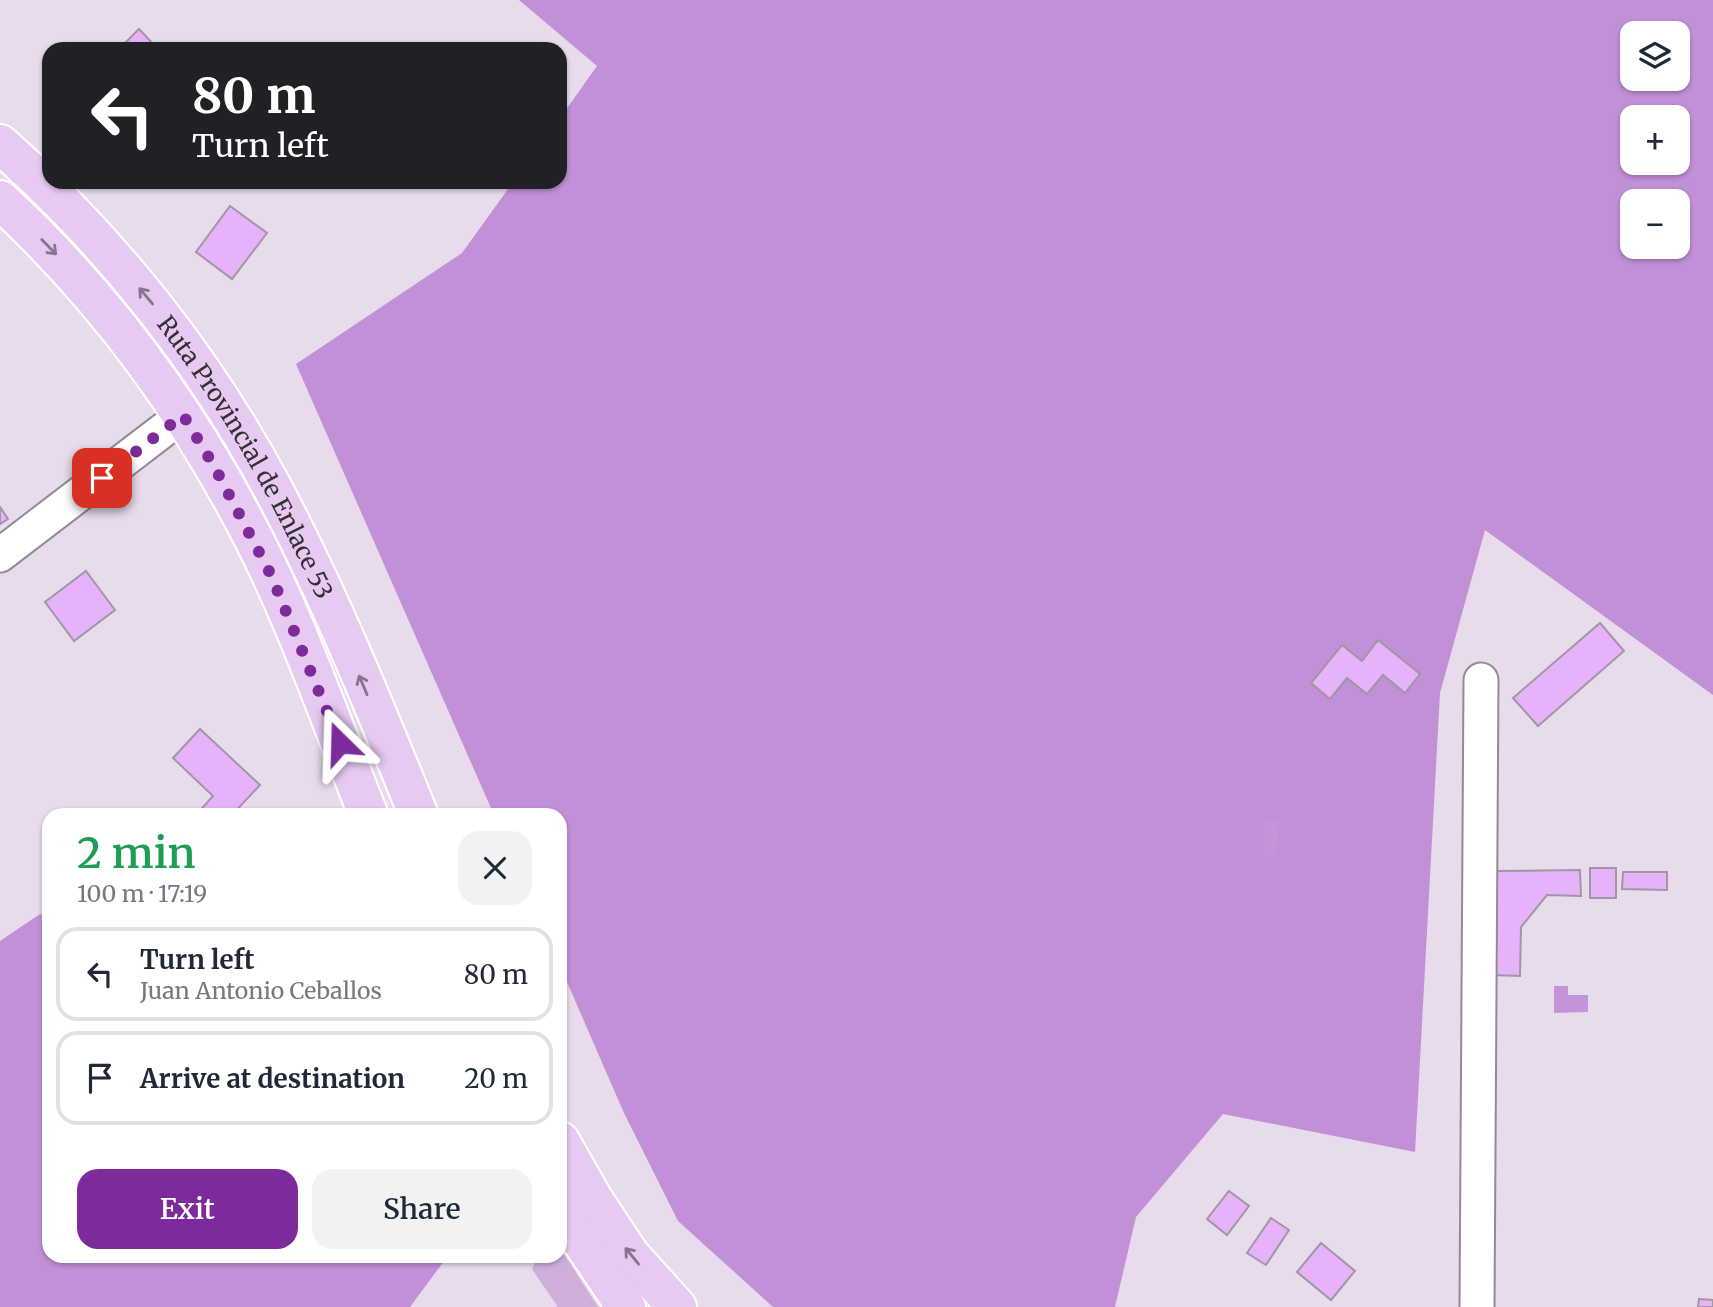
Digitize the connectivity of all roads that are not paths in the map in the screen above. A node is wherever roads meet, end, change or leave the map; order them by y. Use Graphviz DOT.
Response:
graph roads {
  1 [pos="0,144"];
  2 [pos="42,184"];
  3 [pos="48,189"];
  4 [pos="0,200"];
  5 [pos="183,415"];
  6 [pos="0,555"];
  7 [pos="1481,680"];
  8 [pos="366,808"];
  9 [pos="416,808"];
  10 [pos="567,1153"];
  11 [pos="567,1219"];
  12 [pos="626,1307"];
  13 [pos="677,1307"];
  14 [pos="1477,1307"];
  2 -- 1 [label="main road, Ruta Provincial de Enlace 53, one-way"];
  9 -- 3 [label="main road, Ruta Provincial de Enlace 53, one-way"];
  4 -- 5 [label="main road, Ruta Provincial de Enlace 53, one-way"];
  5 -- 6 [label="street"];
  5 -- 8 [label="main road, Ruta Provincial de Enlace 53"];
  7 -- 14 [label="street"];
  13 -- 10 [label="main road, one-way"];
  11 -- 12 [label="main road"];
}
